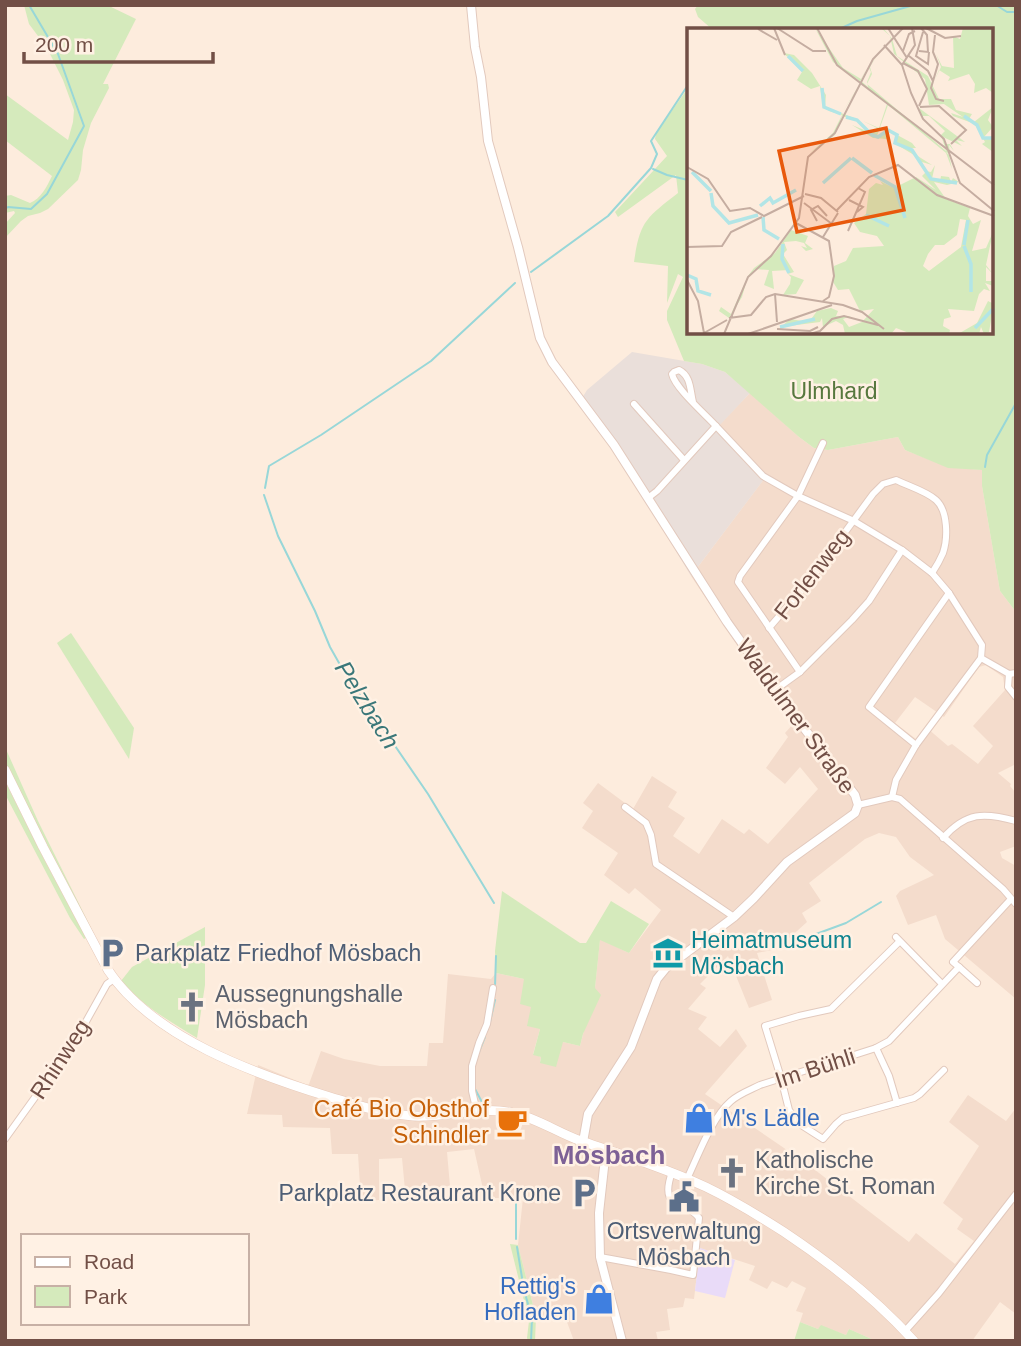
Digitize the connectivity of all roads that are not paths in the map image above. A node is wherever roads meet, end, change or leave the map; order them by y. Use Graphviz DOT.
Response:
graph roads {
  1 [pos="471,5"];
  2 [pos="693,402"];
  3 [pos="634,404"];
  4 [pos="716,426"];
  5 [pos="823,443"];
  6 [pos="684,460"];
  7 [pos="798,496"];
  8 [pos="648,498"];
  9 [pos="854,521"];
  10 [pos="901,550"];
  11 [pos="932,573"];
  12 [pos="949,593"];
  13 [pos="769,628"];
  14 [pos="981,659"];
  15 [pos="800,672"];
  16 [pos="1012,673"];
  17 [pos="775,690"];
  18 [pos="1016,697"];
  19 [pos="916,745"];
  20 [pos="5,770"];
  21 [pos="892,797"];
  22 [pos="858,805"];
  23 [pos="625,807"];
  24 [pos="1016,821"];
  25 [pos="943,838"];
  26 [pos="1013,902"];
  27 [pos="734,917"];
  28 [pos="959,967"];
  29 [pos="114,979"];
  30 [pos="977,983"];
  31 [pos="942,984"];
  32 [pos="493,988"];
  33 [pos="876,1048"];
  34 [pos="944,1070"];
  35 [pos="782,1078"];
  36 [pos="897,1103"];
  37 [pos="477,1112"];
  38 [pos="5,1139"];
  39 [pos="583,1142"];
  40 [pos="606,1149"];
  41 [pos="672,1172"];
  42 [pos="687,1179"];
  43 [pos="1016,1194"];
  44 [pos="600,1257"];
  45 [pos="905,1331"];
  46 [pos="622,1341"];
  47 [pos="914,1341"];
  1 -- 8 [label="street, Waldulmer Straße"];
  2 -- 2 [label="street"];
  2 -- 4 [label="street"];
  3 -- 6 [label="street"];
  4 -- 6 [label="street"];
  4 -- 7 [label="street"];
  5 -- 7 [label="street"];
  6 -- 8 [label="street"];
  7 -- 9 [label="street"];
  7 -- 13 [label="street"];
  8 -- 17 [label="street, Waldulmer Straße"];
  9 -- 10 [label="street"];
  9 -- 11 [label="street, Forlenweg"];
  9 -- 13 [label="street, Forlenweg"];
  10 -- 11 [label="street"];
  10 -- 15 [label="street"];
  11 -- 12 [label="street"];
  12 -- 14 [label="street"];
  12 -- 19 [label="street"];
  13 -- 15 [label="street"];
  14 -- 16 [label="street"];
  14 -- 19 [label="street"];
  15 -- 17 [label="street"];
  16 -- 18 [label="street"];
  17 -- 22 [label="street, Waldulmer Straße"];
  19 -- 21 [label="street"];
  20 -- 29 [label="main road"];
  21 -- 22 [label="street"];
  21 -- 25 [label="street"];
  22 -- 27 [label="street, Waldulmer Straße"];
  23 -- 27 [label="street"];
  24 -- 25 [label="street"];
  25 -- 26 [label="street"];
  26 -- 28 [label="street, Im Bühli"];
  27 -- 39 [label="street, Waldulmer Straße"];
  28 -- 30 [label="street"];
  28 -- 31 [label="street, Im Bühli"];
  29 -- 37 [label="main road"];
  29 -- 38 [label="street, Rhinweg"];
  31 -- 33 [label="street, Im Bühli"];
  31 -- 35 [label="street"];
  32 -- 37 [label="street"];
  33 -- 35 [label="street, Im Bühli"];
  33 -- 36 [label="street"];
  34 -- 36 [label="street"];
  35 -- 36 [label="street"];
  35 -- 42 [label="street, Im Bühli"];
  37 -- 39 [label="main road"];
  39 -- 40 [label="main road"];
  40 -- 41 [label="main road"];
  40 -- 44 [label="street"];
  41 -- 42 [label="main road"];
  41 -- 44 [label="street"];
  42 -- 45 [label="main road"];
  43 -- 45 [label="street"];
  44 -- 46 [label="street"];
  45 -- 47 [label="main road"];
}
